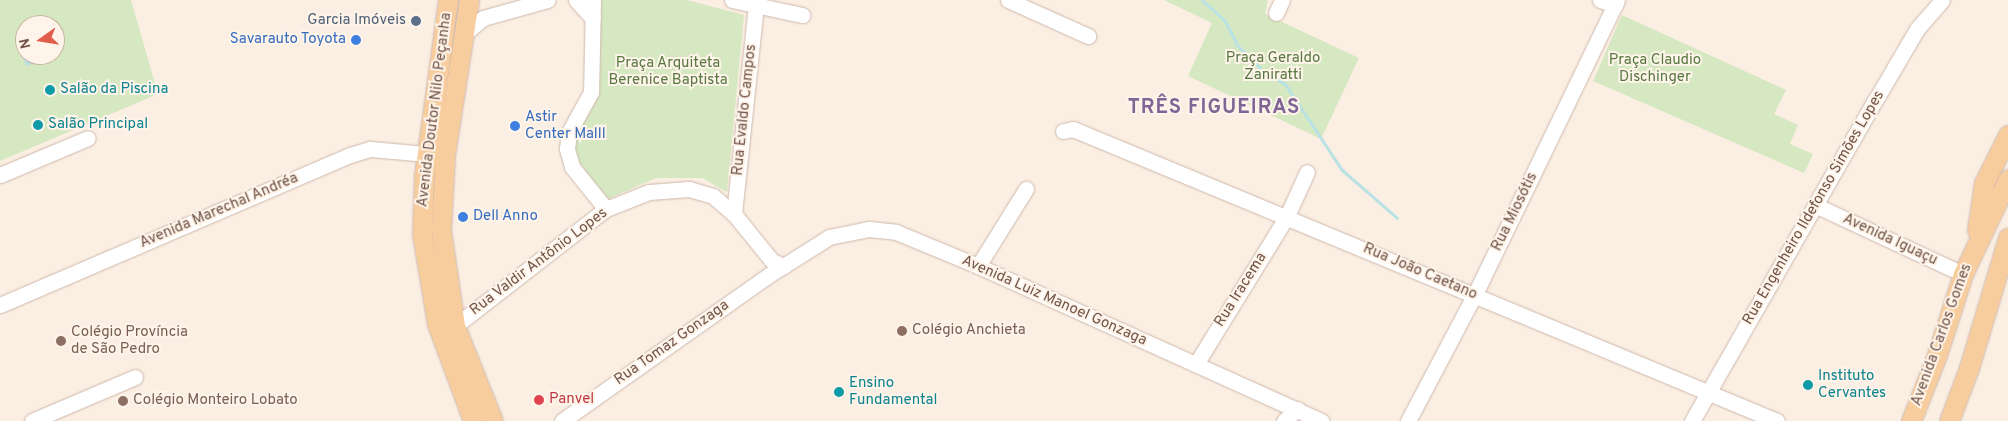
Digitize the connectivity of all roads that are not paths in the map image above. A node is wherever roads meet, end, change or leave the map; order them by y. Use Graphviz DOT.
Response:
graph roads {
  1 [pos="448,0"];
  2 [pos="469,0"];
  3 [pos="474,0"];
  4 [pos="548,0"];
  5 [pos="576,0"];
  6 [pos="593,0"];
  7 [pos="732,0"];
  8 [pos="1008,0"];
  9 [pos="1600,0"];
  10 [pos="1942,0"];
  11 [pos="1616,3"];
  12 [pos="756,5"];
  13 [pos="501,11"];
  14 [pos="802,16"];
  15 [pos="593,19"];
  16 [pos="464,34"];
  17 [pos="1088,36"];
  18 [pos="1063,130"];
  19 [pos="2008,135"];
  20 [pos="88,138"];
  21 [pos="426,154"];
  22 [pos="445,155"];
  23 [pos="1307,172"];
  24 [pos="0,175"];
  25 [pos="2008,179"];
  26 [pos="1026,189"];
  27 [pos="1816,206"];
  28 [pos="606,209"];
  29 [pos="734,214"];
  30 [pos="1287,216"];
  31 [pos="753,238"];
  32 [pos="2008,238"];
  33 [pos="1974,250"];
  34 [pos="790,262"];
  35 [pos="978,266"];
  36 [pos="1963,274"];
  37 [pos="769,275"];
  38 [pos="1475,294"];
  39 [pos="0,305"];
  40 [pos="455,326"];
  41 [pos="1196,364"];
  42 [pos="135,377"];
  43 [pos="1707,394"];
  44 [pos="1296,409"];
  45 [pos="32,421"];
  46 [pos="473,421"];
  47 [pos="493,421"];
  48 [pos="562,421"];
  49 [pos="1284,421"];
  50 [pos="1322,421"];
  51 [pos="1408,421"];
  52 [pos="1692,421"];
  53 [pos="1777,421"];
  54 [pos="1911,421"];
  55 [pos="1948,421"];
  1 -- 21 [label="main road, Avenida Doutor Nilo Peçanha"];
  2 -- 16 [label="main road, Avenida Doutor Nilo Peçanha"];
  3 -- 13 [label="street"];
  4 -- 13 [label="street"];
  5 -- 15 [label="street"];
  6 -- 15 [label="street"];
  7 -- 12 [label="street"];
  8 -- 17 [label="street"];
  9 -- 11 [label="street"];
  10 -- 27 [label="street, Rua Engenheiro Ildefonso Simões Lopes"];
  11 -- 38 [label="street, Rua Miosótis"];
  12 -- 14 [label="street"];
  12 -- 29 [label="street, Rua Evaldo Campos"];
  13 -- 16 [label="street"];
  15 -- 28 [label="street"];
  16 -- 22 [label="main road, Avenida Doutor Nilo Peçanha"];
  18 -- 30 [label="street, Rua João Caetano"];
  19 -- 33 [label="main road, Avenida Carlos Gomes"];
  20 -- 24 [label="street"];
  21 -- 22 [label="street, Avenida Marechal Andréa"];
  21 -- 39 [label="street, Avenida Marechal Andréa"];
  21 -- 46 [label="main road, Avenida Doutor Nilo Peçanha"];
  22 -- 40 [label="main road, Avenida Doutor Nilo Peçanha"];
  23 -- 30 [label="street, Rua Iracema"];
  25 -- 33 [label="main road, Avenida Carlos Gomes"];
  26 -- 35 [label="street"];
  27 -- 36 [label="street, Avenida Iguaçu"];
  27 -- 43 [label="street, Rua Engenheiro Ildefonso Simões Lopes"];
  28 -- 29 [label="street, Rua Valdir Antônio Lopes"];
  28 -- 40 [label="street, Rua Valdir Antônio Lopes"];
  29 -- 31 [label="street, Rua Valdir Antônio Lopes"];
  30 -- 38 [label="street, Rua João Caetano"];
  30 -- 41 [label="street, Rua Iracema"];
  31 -- 34 [label="street, Rua Valdir Antônio Lopes"];
  31 -- 37 [label="street"];
  32 -- 55 [label="main road, Avenida Carlos Gomes"];
  33 -- 36 [label="main road, Avenida Carlos Gomes"];
  34 -- 35 [label="street, Avenida Luiz Manoel Gonzaga"];
  34 -- 37 [label="street, Rua Tomaz Gonzaga"];
  35 -- 41 [label="street, Avenida Luiz Manoel Gonzaga"];
  36 -- 54 [label="main road, Avenida Carlos Gomes"];
  37 -- 48 [label="street, Rua Tomaz Gonzaga"];
  38 -- 43 [label="street, Rua João Caetano"];
  38 -- 51 [label="street, Rua Miosótis"];
  40 -- 47 [label="main road, Avenida Doutor Nilo Peçanha"];
  41 -- 44 [label="street, Avenida Luiz Manoel Gonzaga"];
  42 -- 45 [label="street"];
  43 -- 52 [label="street, Rua Engenheiro Ildefonso Simões Lopes"];
  43 -- 53 [label="street, Rua João Caetano"];
  44 -- 49 [label="street"];
  44 -- 50 [label="street, Avenida Luiz Manoel Gonzaga"];
}
